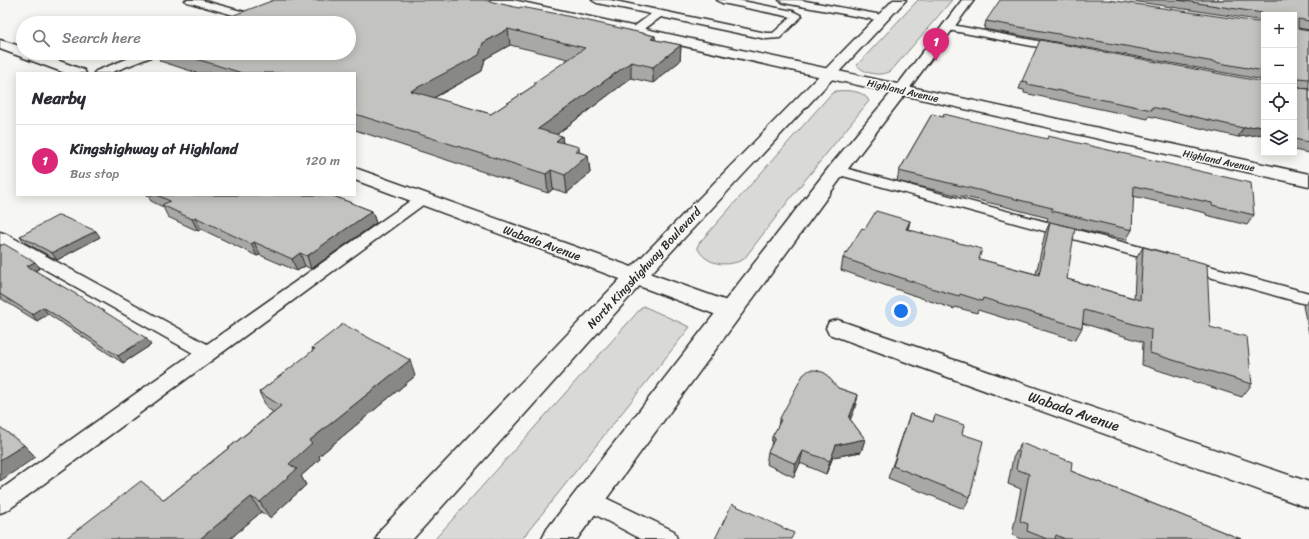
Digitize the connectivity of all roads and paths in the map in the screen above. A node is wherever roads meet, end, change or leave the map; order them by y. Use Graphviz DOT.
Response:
graph roads {
  1 [pos="190,0"];
  2 [pos="496,0"];
  3 [pos="597,0"];
  4 [pos="722,0"];
  5 [pos="784,0"];
  6 [pos="900,0"];
  7 [pos="968,0"];
  8 [pos="658,14"];
  9 [pos="247,16"];
  10 [pos="882,18"];
  11 [pos="947,27"];
  12 [pos="635,31"];
  13 [pos="0,44"];
  14 [pos="16,50"];
  15 [pos="1071,50"];
  16 [pos="43,60"];
  17 [pos="134,60"];
  18 [pos="76,72"];
  19 [pos="103,72"];
  20 [pos="830,74"];
  21 [pos="901,90"];
  22 [pos="837,170"];
  23 [pos="356,174"];
  24 [pos="1309,180"];
  25 [pos="422,199"];
  26 [pos="0,237"];
  27 [pos="635,277"];
  28 [pos="1309,299"];
  29 [pos="730,311"];
  30 [pos="838,328"];
  31 [pos="208,353"];
  32 [pos="1309,495"];
  33 [pos="587,499"];
  34 [pos="0,503"];
  35 [pos="392,539"];
  36 [pos="558,539"];
  37 [pos="665,539"];
  1 -- 9 [label="lane"];
  2 -- 12 [label="main road, Highland Avenue"];
  3 -- 8 [label="lane"];
  4 -- 8 [label="lane"];
  5 -- 10 [label="lane"];
  6 -- 10 [label="main road, North Kingshighway Boulevard"];
  7 -- 11 [label="main road"];
  8 -- 12 [label="lane"];
  10 -- 20 [label="main road, North Kingshighway Boulevard"];
  11 -- 15 [label="lane"];
  11 -- 21 [label="main road"];
  12 -- 20 [label="main road, Highland Avenue"];
  13 -- 14 [label="main road"];
  16 -- 18 [label="main road"];
  17 -- 19 [label="lane"];
  20 -- 21 [label="main road, Highland Avenue"];
  20 -- 27 [label="main road, North Kingshighway Boulevard"];
  21 -- 22 [label="main road"];
  21 -- 24 [label="main road, Highland Avenue"];
  22 -- 28 [label="lane"];
  22 -- 29 [label="main road"];
  23 -- 25 [label="main road, Wabada Avenue"];
  25 -- 27 [label="main road, Wabada Avenue"];
  25 -- 31 [label="lane"];
  26 -- 31 [label="lane"];
  27 -- 29 [label="main road, Wabada Avenue"];
  27 -- 35 [label="main road, North Kingshighway Boulevard"];
  29 -- 33 [label="main road"];
  30 -- 32 [label="main road, Wabada Avenue"];
  31 -- 34 [label="lane"];
  33 -- 36 [label="main road"];
  33 -- 37 [label="lane"];
}
